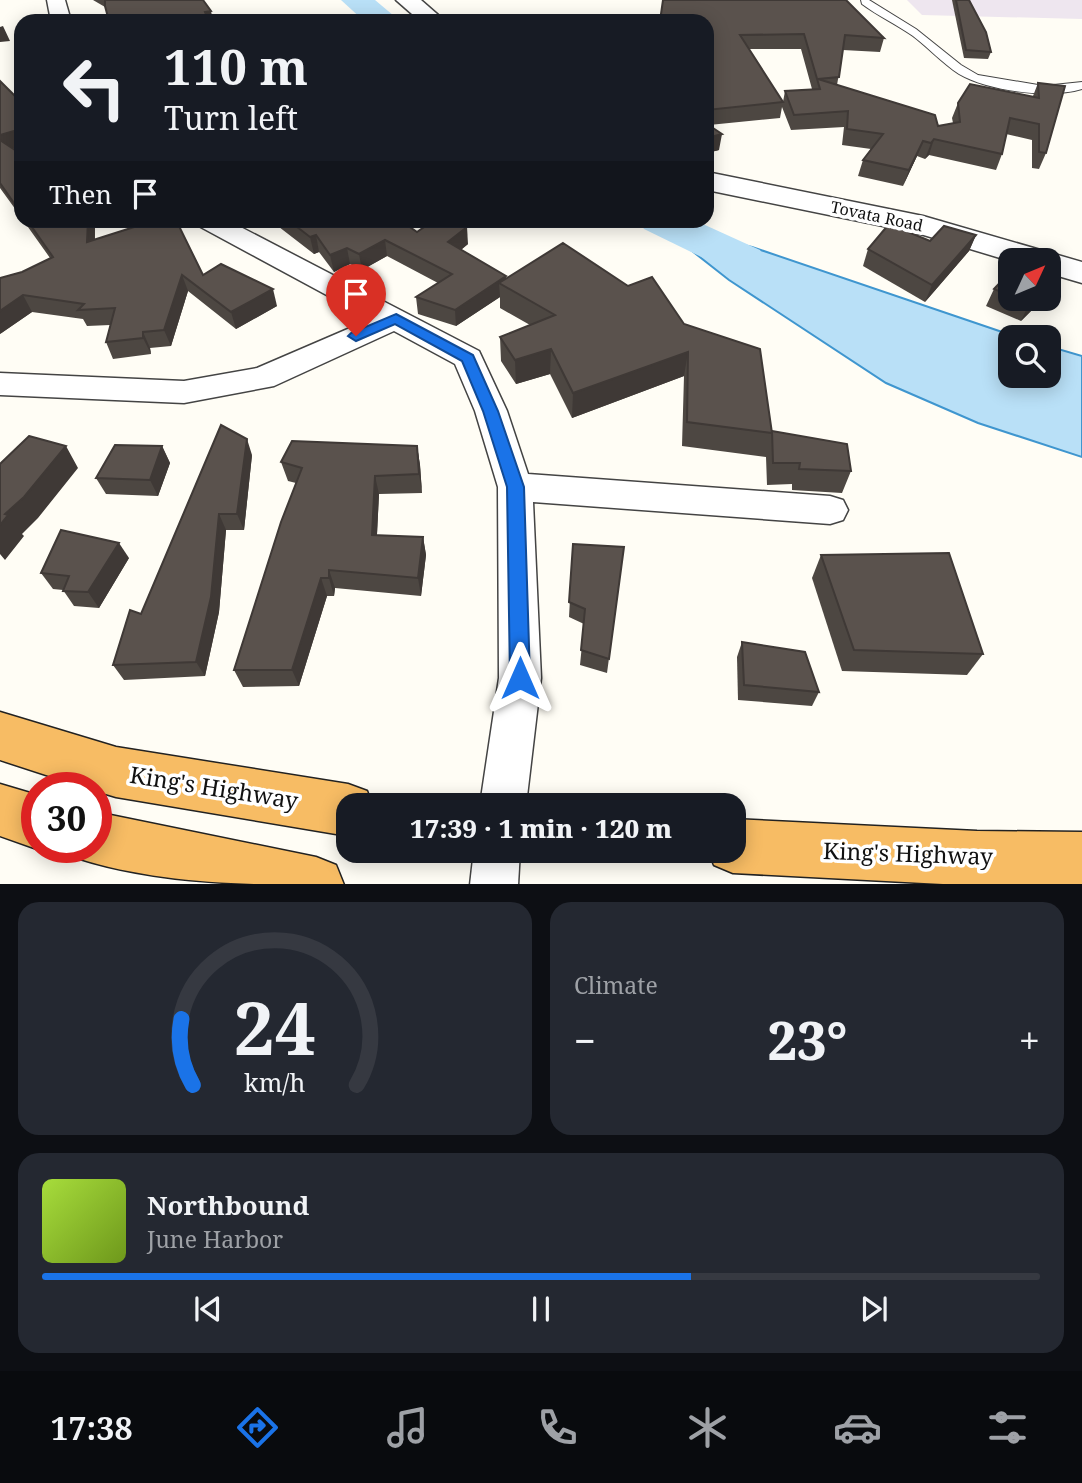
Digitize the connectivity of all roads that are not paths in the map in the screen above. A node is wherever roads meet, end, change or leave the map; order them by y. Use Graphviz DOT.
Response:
graph roads {
  1 [pos="407,0"];
  2 [pos="865,2"];
  3 [pos="425,14"];
  4 [pos="1082,85"];
  5 [pos="714,182"];
  6 [pos="220,228"];
  7 [pos="1002,248"];
  8 [pos="1061,266"];
  9 [pos="1082,273"];
  10 [pos="396,319"];
  11 [pos="0,384"];
  12 [pos="515,487"];
  13 [pos="830,510"];
  14 [pos="0,736"];
  15 [pos="505,793"];
  16 [pos="336,808"];
  17 [pos="0,810"];
  18 [pos="21,817"];
  19 [pos="112,842"];
  20 [pos="746,847"];
  21 [pos="1082,859"];
  22 [pos="496,863"];
  23 [pos="316,884"];
  24 [pos="494,884"];
  1 -- 3 [label="street"];
  2 -- 4 [label="lane"];
  5 -- 7 [label="street, Tovata Road"];
  6 -- 10 [label="street"];
  8 -- 9 [label="street, Tovata Road"];
  10 -- 11 [label="street"];
  10 -- 12 [label="street"];
  12 -- 13 [label="street"];
  12 -- 15 [label="street"];
  14 -- 16 [label="highway, King's Highway"];
  17 -- 18 [label="highway"];
  19 -- 23 [label="highway"];
  20 -- 21 [label="highway, King's Highway"];
  22 -- 24 [label="street"];
}
